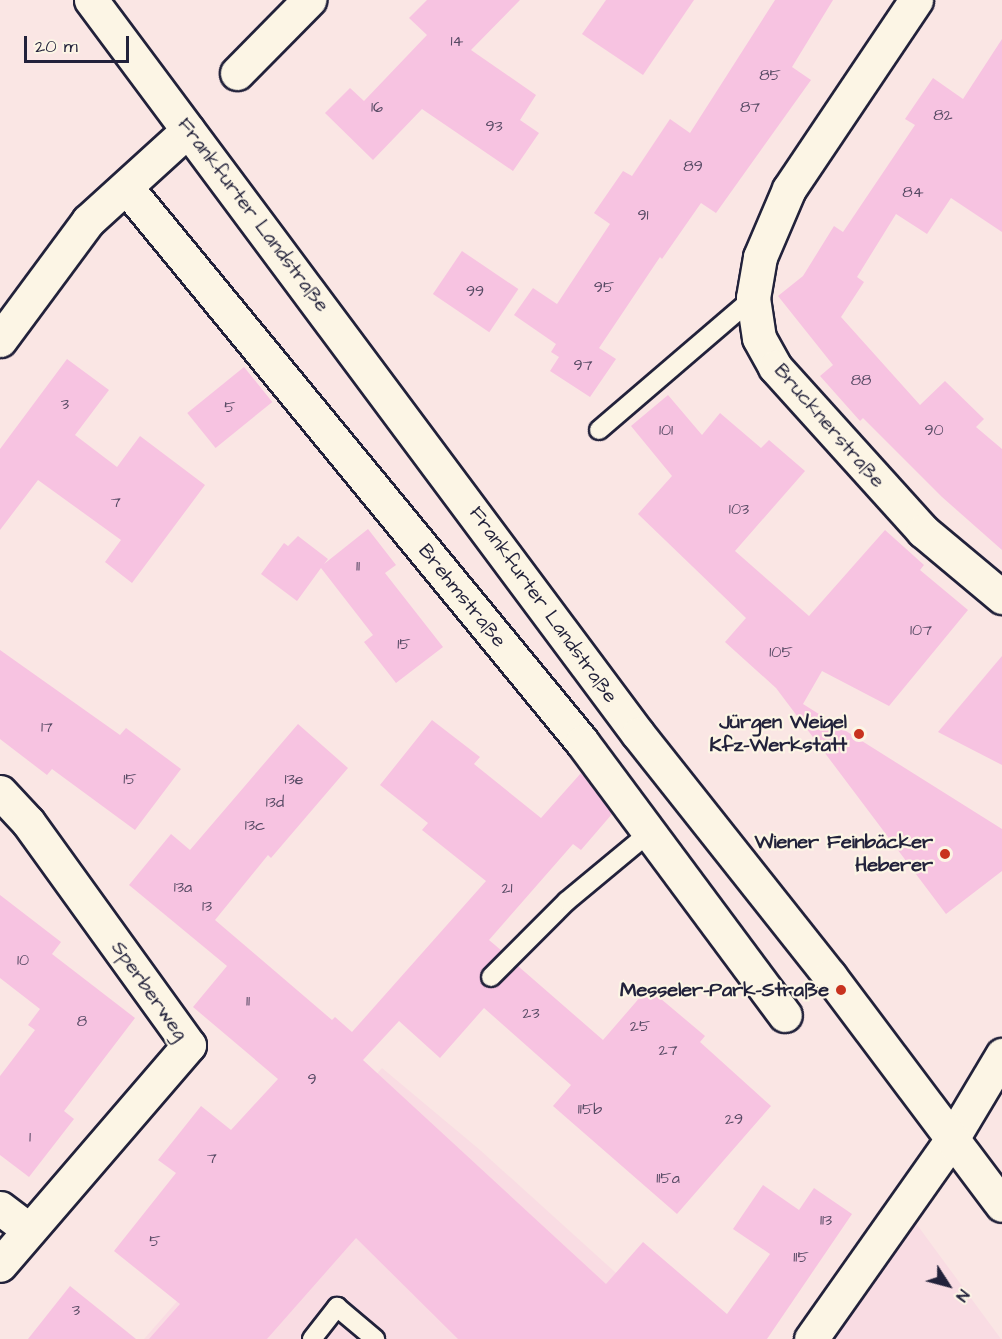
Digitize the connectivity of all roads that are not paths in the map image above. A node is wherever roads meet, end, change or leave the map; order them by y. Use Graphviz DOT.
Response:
graph roads {
  1 [pos="91,0"];
  2 [pos="309,0"];
  3 [pos="916,0"];
  4 [pos="237,73"];
  5 [pos="188,130"];
  6 [pos="126,187"];
  7 [pos="753,298"];
  8 [pos="0,340"];
  9 [pos="599,430"];
  10 [pos="1002,597"];
  11 [pos="0,792"];
  12 [pos="649,832"];
  13 [pos="490,977"];
  14 [pos="785,1015"];
  15 [pos="1002,1055"];
  16 [pos="952,1139"];
  17 [pos="1002,1205"];
  18 [pos="0,1208"];
  19 [pos="29,1230"];
  20 [pos="0,1265"];
  21 [pos="312,1339"];
  22 [pos="375,1339"];
  23 [pos="811,1339"];
  1 -- 5 [label="street, Frankfurter Landstraße"];
  2 -- 4 [label="street"];
  3 -- 7 [label="street, Brucknerstraße"];
  5 -- 6 [label="street"];
  5 -- 16 [label="street, Frankfurter Landstraße"];
  6 -- 8 [label="street"];
  6 -- 12 [label="street, Brehmstraße"];
  7 -- 9 [label="lane"];
  7 -- 10 [label="street, Brucknerstraße"];
  11 -- 19 [label="street, Sperberweg"];
  12 -- 13 [label="lane"];
  12 -- 14 [label="street, Brehmstraße"];
  15 -- 16 [label="street"];
  16 -- 17 [label="street, Frankfurter Landstraße"];
  16 -- 23 [label="street"];
  18 -- 19 [label="street"];
  19 -- 20 [label="street, Sperberweg"];
  21 -- 22 [label="lane"];
}
